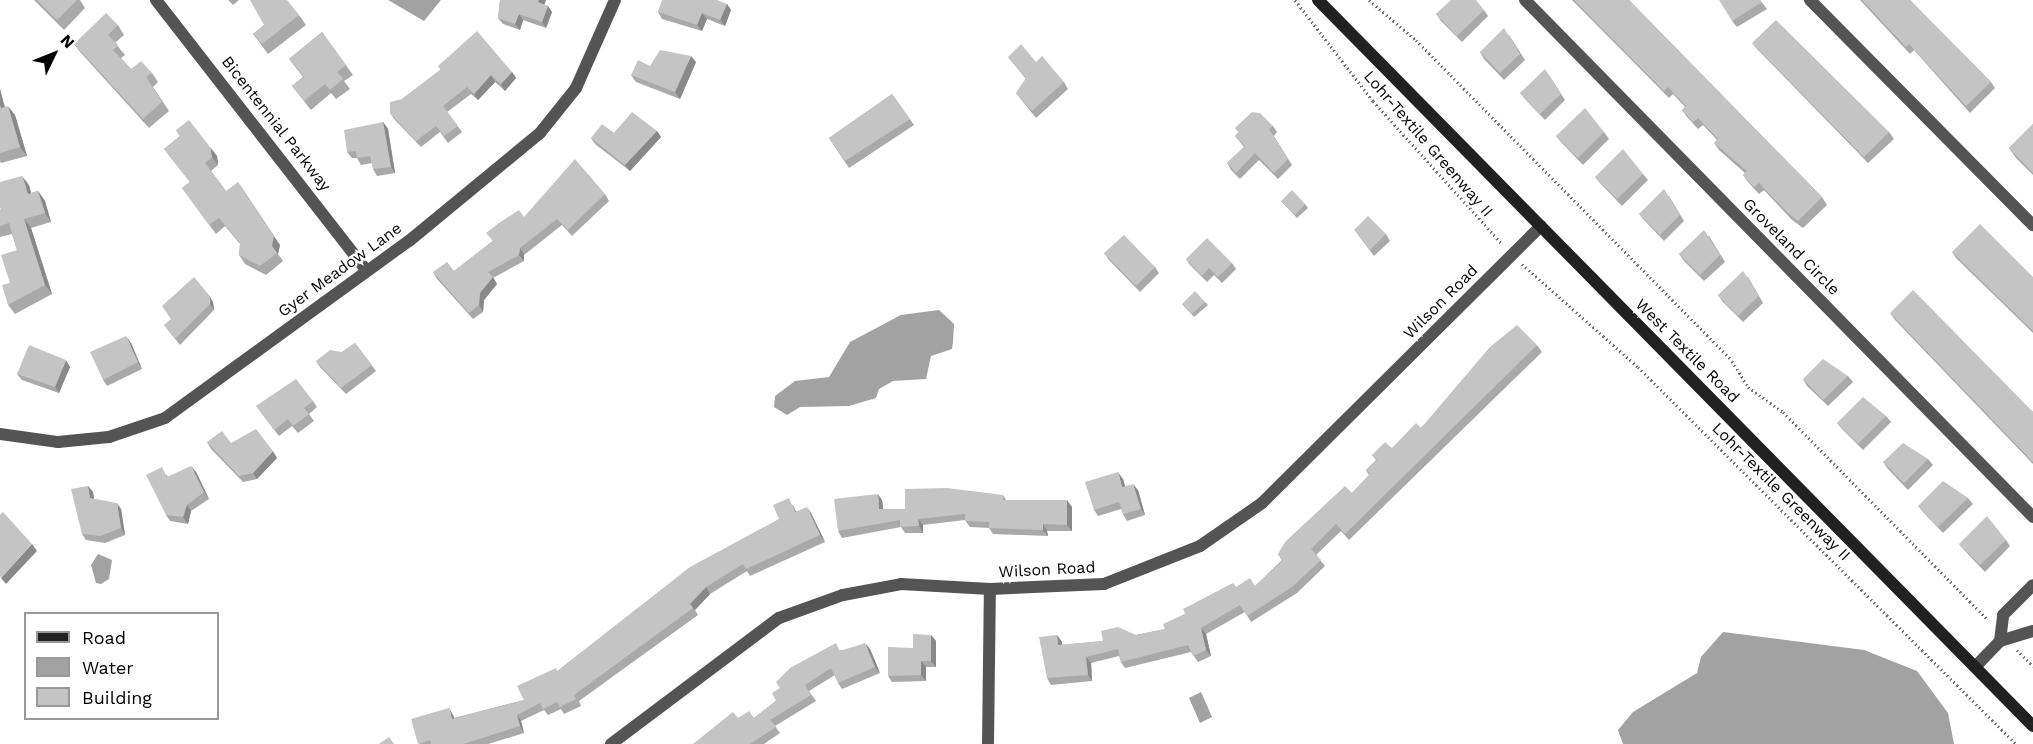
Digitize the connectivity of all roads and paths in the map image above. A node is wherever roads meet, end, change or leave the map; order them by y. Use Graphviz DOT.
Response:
graph roads {
  1 [pos="156,0"];
  2 [pos="615,0"];
  3 [pos="1295,0"];
  4 [pos="1318,0"];
  5 [pos="1369,0"];
  6 [pos="1525,0"];
  7 [pos="1810,0"];
  8 [pos="2033,225"];
  9 [pos="1541,226"];
  10 [pos="1502,244"];
  11 [pos="1522,264"];
  12 [pos="367,271"];
  13 [pos="0,434"];
  14 [pos="2033,517"];
  15 [pos="2033,585"];
  16 [pos="990,589"];
  17 [pos="2033,631"];
  18 [pos="2003,638"];
  19 [pos="1975,666"];
  20 [pos="2033,666"];
  21 [pos="2033,726"];
  22 [pos="611,744"];
  23 [pos="988,744"];
  24 [pos="2016,744"];
  1 -- 12 [label="street, Bicentennial Parkway"];
  2 -- 12 [label="street, Gyer Meadow Lane"];
  3 -- 10 [label="path, Lohr-Textile Greenway II"];
  4 -- 9 [label="main road, West Textile Road"];
  5 -- 18 [label="path"];
  6 -- 14 [label="street, Groveland Circle"];
  7 -- 8 [label="street"];
  9 -- 16 [label="street, Wilson Road"];
  9 -- 19 [label="main road, West Textile Road"];
  11 -- 24 [label="path, Lohr-Textile Greenway II"];
  12 -- 13 [label="street, Gyer Meadow Lane"];
  15 -- 18 [label="street"];
  16 -- 22 [label="street, Wilson Road"];
  16 -- 23 [label="street"];
  17 -- 18 [label="street"];
  18 -- 19 [label="street"];
  18 -- 20 [label="path"];
  19 -- 21 [label="main road, West Textile Road"];
}
